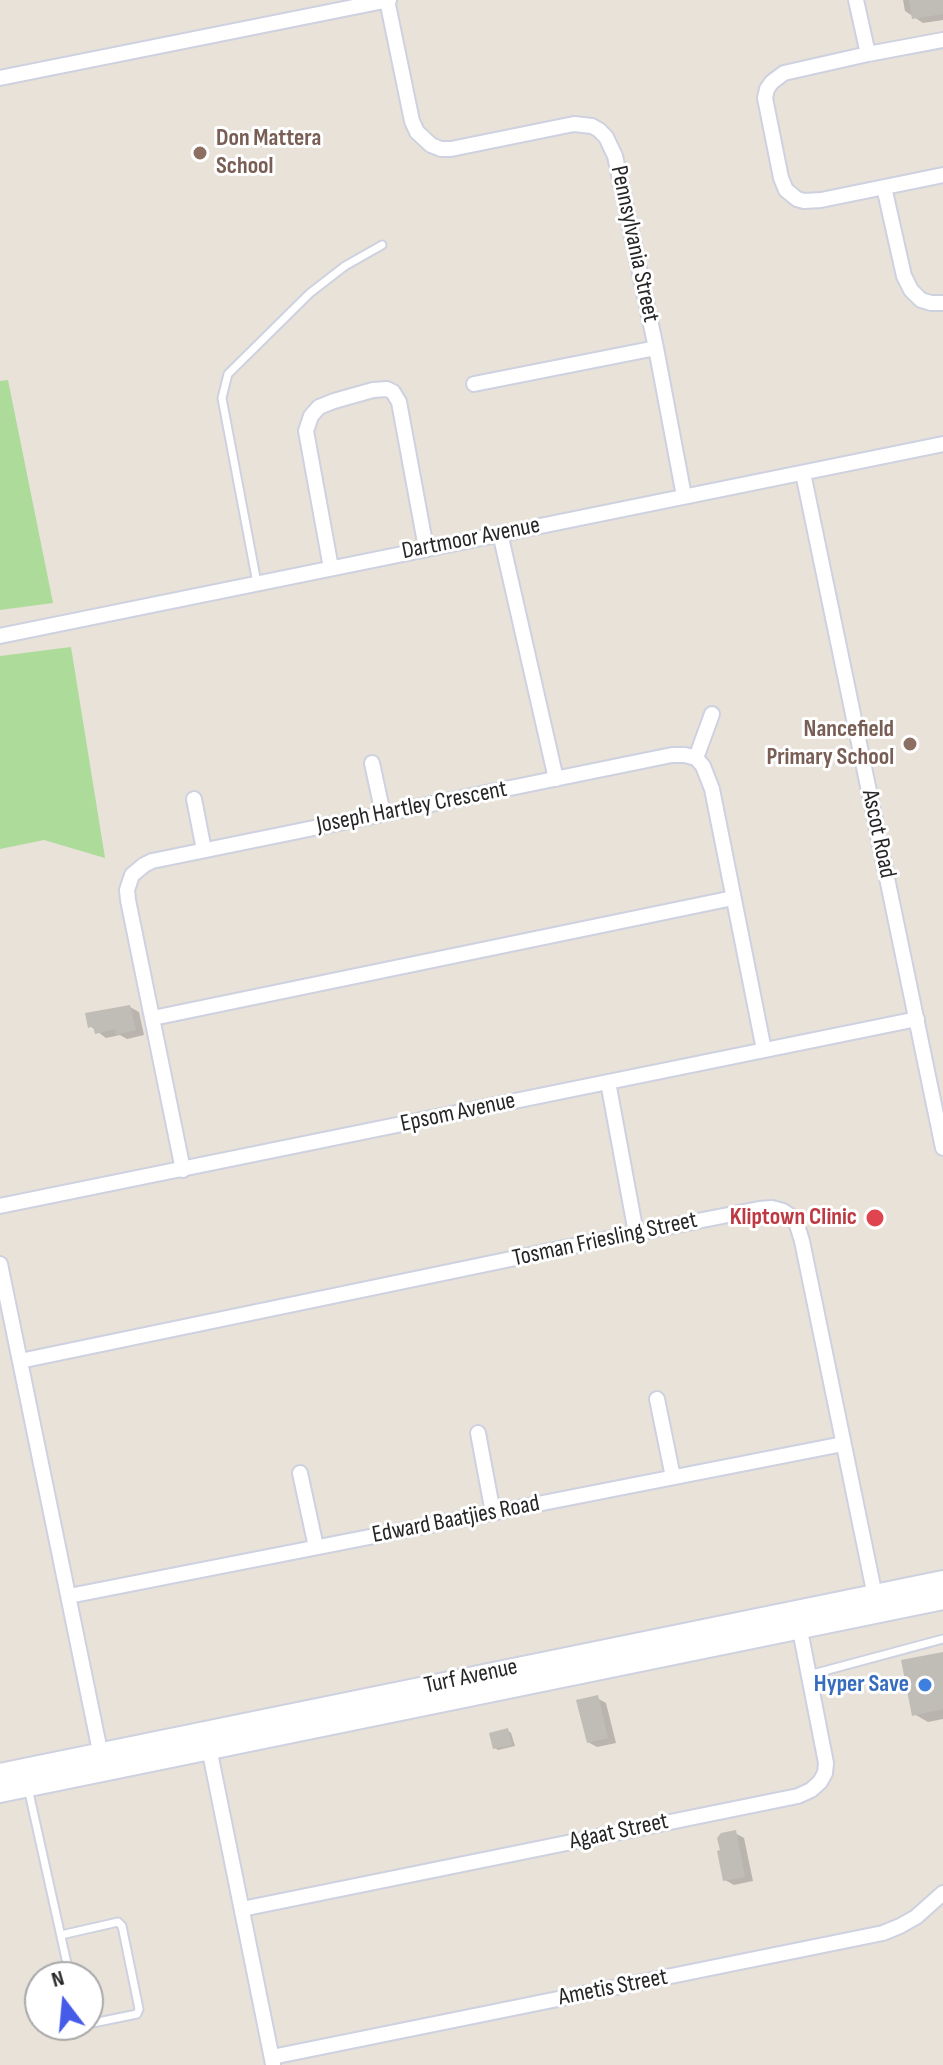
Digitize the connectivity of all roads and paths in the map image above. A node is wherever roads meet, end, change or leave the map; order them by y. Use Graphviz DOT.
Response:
graph roads {
  1 [pos="388,0"];
  2 [pos="856,0"];
  3 [pos="943,40"];
  4 [pos="868,54"];
  5 [pos="0,78"];
  6 [pos="943,175"];
  7 [pos="884,187"];
  8 [pos="382,245"];
  9 [pos="943,303"];
  10 [pos="656,348"];
  11 [pos="474,384"];
  12 [pos="943,444"];
  13 [pos="803,473"];
  14 [pos="684,496"];
  15 [pos="500,533"];
  16 [pos="426,548"];
  17 [pos="331,568"];
  18 [pos="257,583"];
  19 [pos="0,636"];
  20 [pos="712,714"];
  21 [pos="696,758"];
  22 [pos="372,763"];
  23 [pos="556,779"];
  24 [pos="194,799"];
  25 [pos="383,814"];
  26 [pos="204,850"];
  27 [pos="733,898"];
  28 [pos="153,1018"];
  29 [pos="917,1019"];
  30 [pos="764,1050"];
  31 [pos="608,1082"];
  32 [pos="943,1148"];
  33 [pos="183,1170"];
  34 [pos="0,1206"];
  35 [pos="636,1233"];
  36 [pos="0,1264"];
  37 [pos="20,1361"];
  38 [pos="657,1399"];
  39 [pos="478,1433"];
  40 [pos="843,1444"];
  41 [pos="300,1473"];
  42 [pos="673,1477"];
  43 [pos="493,1513"];
  44 [pos="316,1547"];
  45 [pos="943,1581"];
  46 [pos="69,1596"];
  47 [pos="943,1599"];
  48 [pos="877,1604"];
  49 [pos="798,1620"];
  50 [pos="943,1639"];
  51 [pos="809,1675"];
  52 [pos="207,1740"];
  53 [pos="103,1762"];
  54 [pos="0,1774"];
  55 [pos="27,1786"];
  56 [pos="0,1792"];
  57 [pos="943,1893"];
  58 [pos="242,1909"];
  59 [pos="61,1935"];
  60 [pos="67,1961"];
  61 [pos="104,2020"];
  62 [pos="273,2061"];
  1 -- 5 [label="street"];
  1 -- 10 [label="street, Pennsylvania Street"];
  2 -- 4 [label="street"];
  3 -- 4 [label="street"];
  4 -- 7 [label="street"];
  6 -- 7 [label="street"];
  7 -- 9 [label="street"];
  8 -- 18 [label="lane"];
  10 -- 11 [label="street"];
  10 -- 14 [label="street, Pennsylvania Street"];
  12 -- 13 [label="street, Dartmoor Avenue"];
  13 -- 14 [label="street, Dartmoor Avenue"];
  13 -- 29 [label="street, Ascot Road"];
  14 -- 15 [label="street, Dartmoor Avenue"];
  15 -- 16 [label="street, Dartmoor Avenue"];
  15 -- 23 [label="street"];
  16 -- 17 [label="street, Dartmoor Avenue"];
  16 -- 17 [label="street"];
  17 -- 18 [label="street, Dartmoor Avenue"];
  18 -- 19 [label="street, Dartmoor Avenue"];
  20 -- 21 [label="street"];
  21 -- 23 [label="street, Joseph Hartley Crescent"];
  21 -- 27 [label="street"];
  22 -- 25 [label="street"];
  23 -- 25 [label="street, Joseph Hartley Crescent"];
  24 -- 26 [label="street"];
  25 -- 26 [label="street, Joseph Hartley Crescent"];
  26 -- 28 [label="street, Joseph Hartley Crescent"];
  27 -- 28 [label="street"];
  27 -- 30 [label="street"];
  28 -- 33 [label="street, Joseph Hartley Crescent"];
  29 -- 30 [label="street, Epsom Avenue"];
  29 -- 32 [label="street, Ascot Road"];
  30 -- 31 [label="street, Epsom Avenue"];
  31 -- 33 [label="street, Epsom Avenue"];
  31 -- 35 [label="street"];
  33 -- 34 [label="street, Epsom Avenue"];
  35 -- 37 [label="street, Tosman Friesling Street"];
  35 -- 40 [label="street, Tosman Friesling Street"];
  36 -- 37 [label="street"];
  37 -- 46 [label="street"];
  38 -- 42 [label="street"];
  39 -- 43 [label="street"];
  40 -- 42 [label="street, Edward Baatjies Road"];
  40 -- 48 [label="street, Tosman Friesling Street"];
  41 -- 44 [label="street"];
  42 -- 43 [label="street, Edward Baatjies Road"];
  43 -- 44 [label="street, Edward Baatjies Road"];
  44 -- 46 [label="street, Edward Baatjies Road"];
  45 -- 48 [label="main road, Turf Avenue"];
  46 -- 53 [label="street"];
  47 -- 48 [label="main road, Turf Avenue"];
  48 -- 49 [label="main road, Turf Avenue"];
  49 -- 51 [label="street, Agaat Street"];
  49 -- 52 [label="main road, Turf Avenue"];
  50 -- 51 [label="lane"];
  51 -- 58 [label="street, Agaat Street"];
  52 -- 53 [label="main road, Turf Avenue"];
  52 -- 58 [label="street"];
  53 -- 54 [label="main road, Turf Avenue"];
  53 -- 55 [label="main road, Turf Avenue"];
  55 -- 56 [label="main road, Turf Avenue"];
  55 -- 59 [label="lane"];
  57 -- 62 [label="street, Ametis Street"];
  58 -- 62 [label="street"];
  59 -- 60 [label="lane"];
  59 -- 61 [label="lane"];
}
